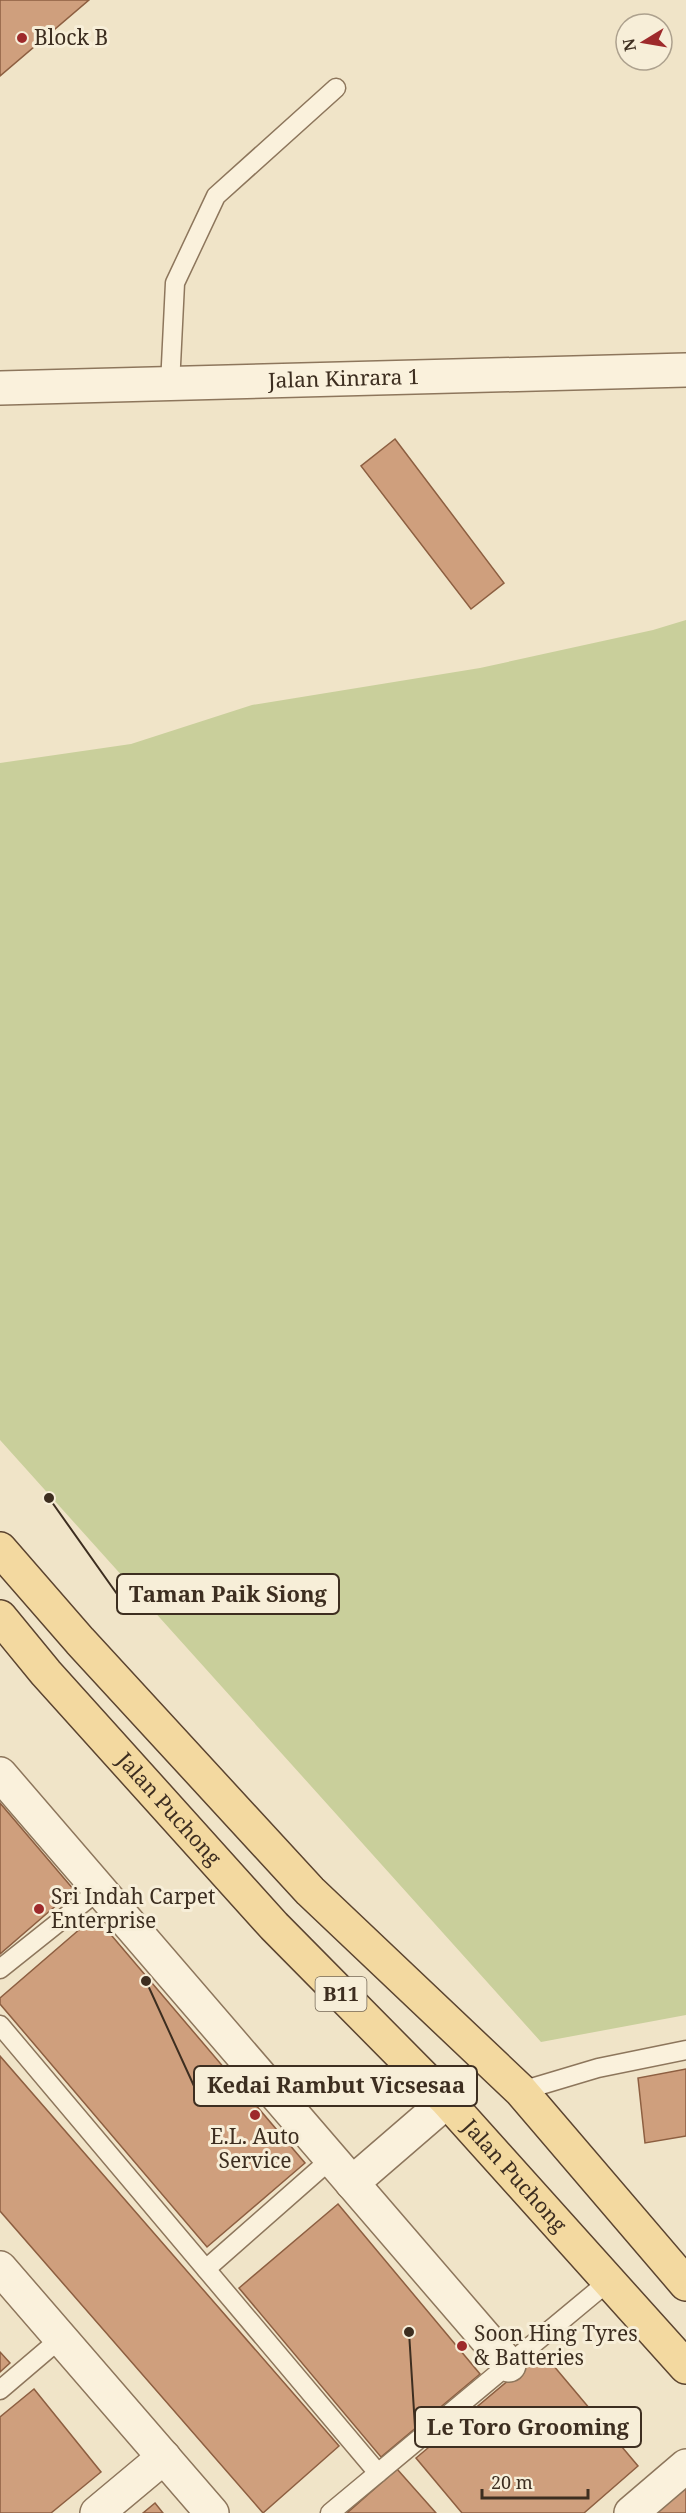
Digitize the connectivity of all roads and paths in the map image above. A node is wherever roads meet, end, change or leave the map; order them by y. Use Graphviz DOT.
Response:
graph roads {
  1 [pos="336,88"];
  2 [pos="686,370"];
  3 [pos="170,385"];
  4 [pos="0,388"];
  5 [pos="0,1550"];
  6 [pos="0,1617"];
  7 [pos="0,1774"];
  8 [pos="99,1890"];
  9 [pos="0,1969"];
  10 [pos="0,2025"];
  11 [pos="686,2050"];
  12 [pos="521,2091"];
  13 [pos="447,2102"];
  14 [pos="342,2171"];
  15 [pos="0,2268"];
  16 [pos="206,2269"];
  17 [pos="609,2281"];
  18 [pos="686,2284"];
  19 [pos="61,2338"];
  20 [pos="509,2365"];
  21 [pos="686,2367"];
  22 [pos="0,2390"];
  23 [pos="164,2457"];
  24 [pos="686,2466"];
  25 [pos="378,2473"];
  26 [pos="97,2513"];
  27 [pos="212,2513"];
  28 [pos="330,2513"];
  29 [pos="631,2513"];
  1 -- 3 [label="lane"];
  2 -- 3 [label="street, Jalan Kinrara 1"];
  3 -- 4 [label="street, Jalan Kinrara 1"];
  5 -- 12 [label="main road, B11"];
  6 -- 13 [label="main road, Jalan Puchong / B11"];
  7 -- 8 [label="street"];
  8 -- 9 [label="lane"];
  8 -- 14 [label="street"];
  10 -- 16 [label="lane"];
  11 -- 12 [label="lane"];
  12 -- 18 [label="main road, B11"];
  13 -- 14 [label="street"];
  13 -- 17 [label="main road, Jalan Puchong / B11"];
  14 -- 16 [label="lane"];
  14 -- 20 [label="street"];
  15 -- 19 [label="street"];
  16 -- 25 [label="lane"];
  17 -- 20 [label="lane"];
  17 -- 21 [label="main road, Jalan Puchong / B11"];
  19 -- 22 [label="lane"];
  19 -- 23 [label="street"];
  20 -- 25 [label="lane"];
  23 -- 26 [label="street"];
  23 -- 27 [label="street"];
  24 -- 29 [label="street"];
  25 -- 28 [label="lane"];
}
